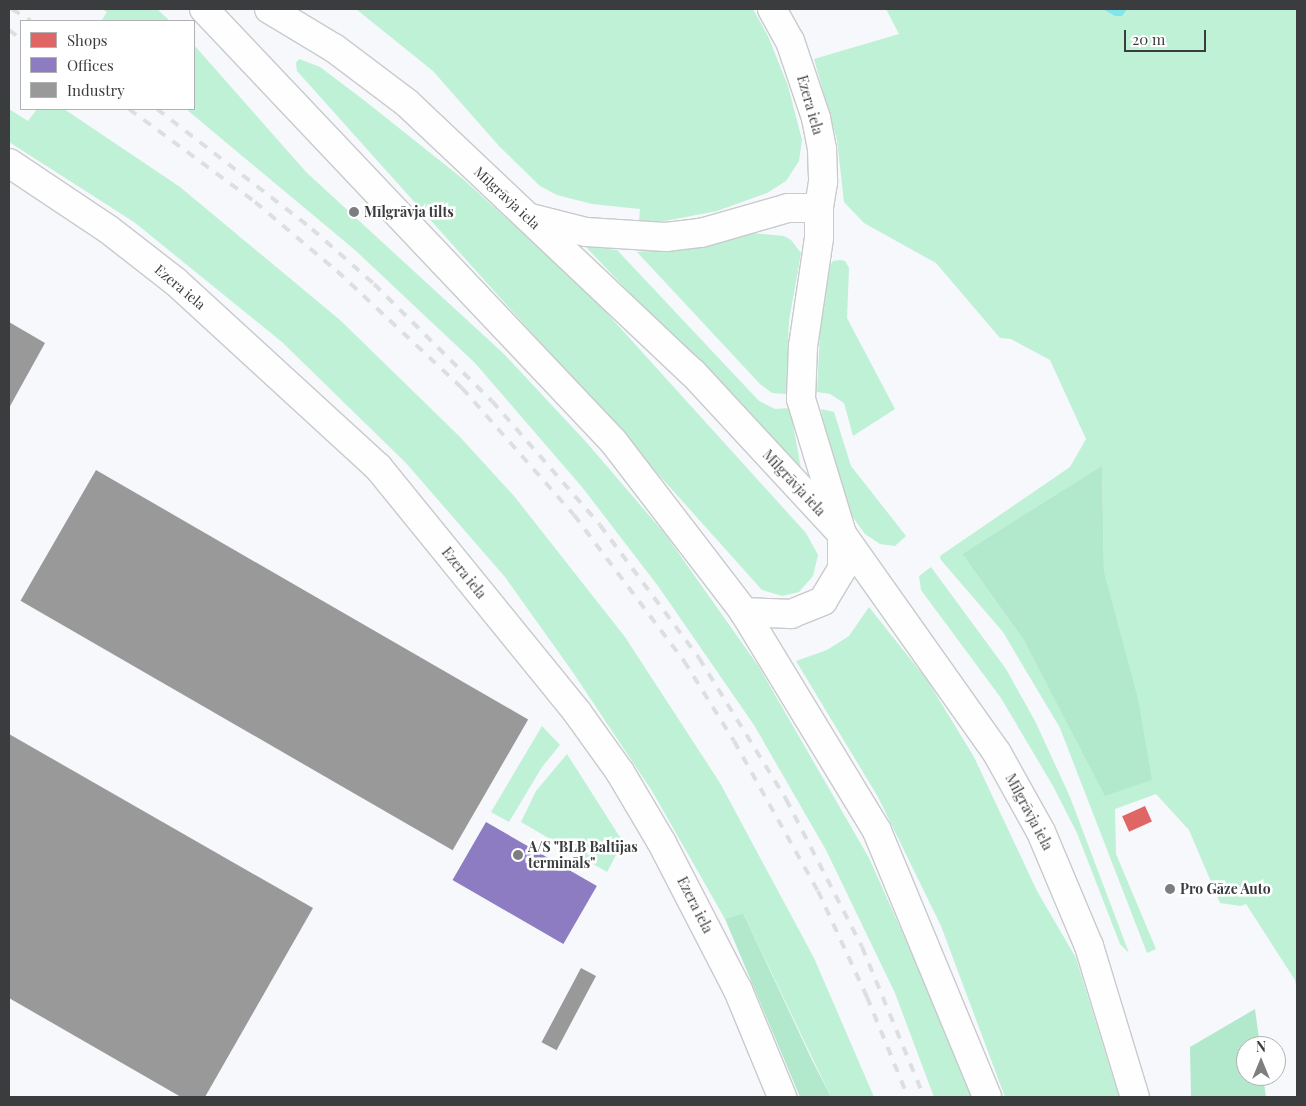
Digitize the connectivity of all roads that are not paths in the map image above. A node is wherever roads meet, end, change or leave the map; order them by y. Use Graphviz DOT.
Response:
graph roads {
  1 [pos="204,9"];
  2 [pos="269,9"];
  3 [pos="772,9"];
  4 [pos="9,163"];
  5 [pos="818,208"];
  6 [pos="528,217"];
  7 [pos="842,534"];
  8 [pos="744,612"];
  9 [pos="782,1097"];
  10 [pos="987,1097"];
  11 [pos="1135,1097"];
  1 -- 8 [label="main road"];
  2 -- 6 [label="main road, Mīlgrāvja iela"];
  3 -- 5 [label="main road, Ezera iela"];
  4 -- 9 [label="main road, Ezera iela"];
  5 -- 6 [label="main road"];
  5 -- 7 [label="main road, Ezera iela"];
  6 -- 7 [label="main road, Mīlgrāvja iela"];
  7 -- 8 [label="main road"];
  7 -- 11 [label="main road, Mīlgrāvja iela"];
  8 -- 10 [label="main road"];
}
